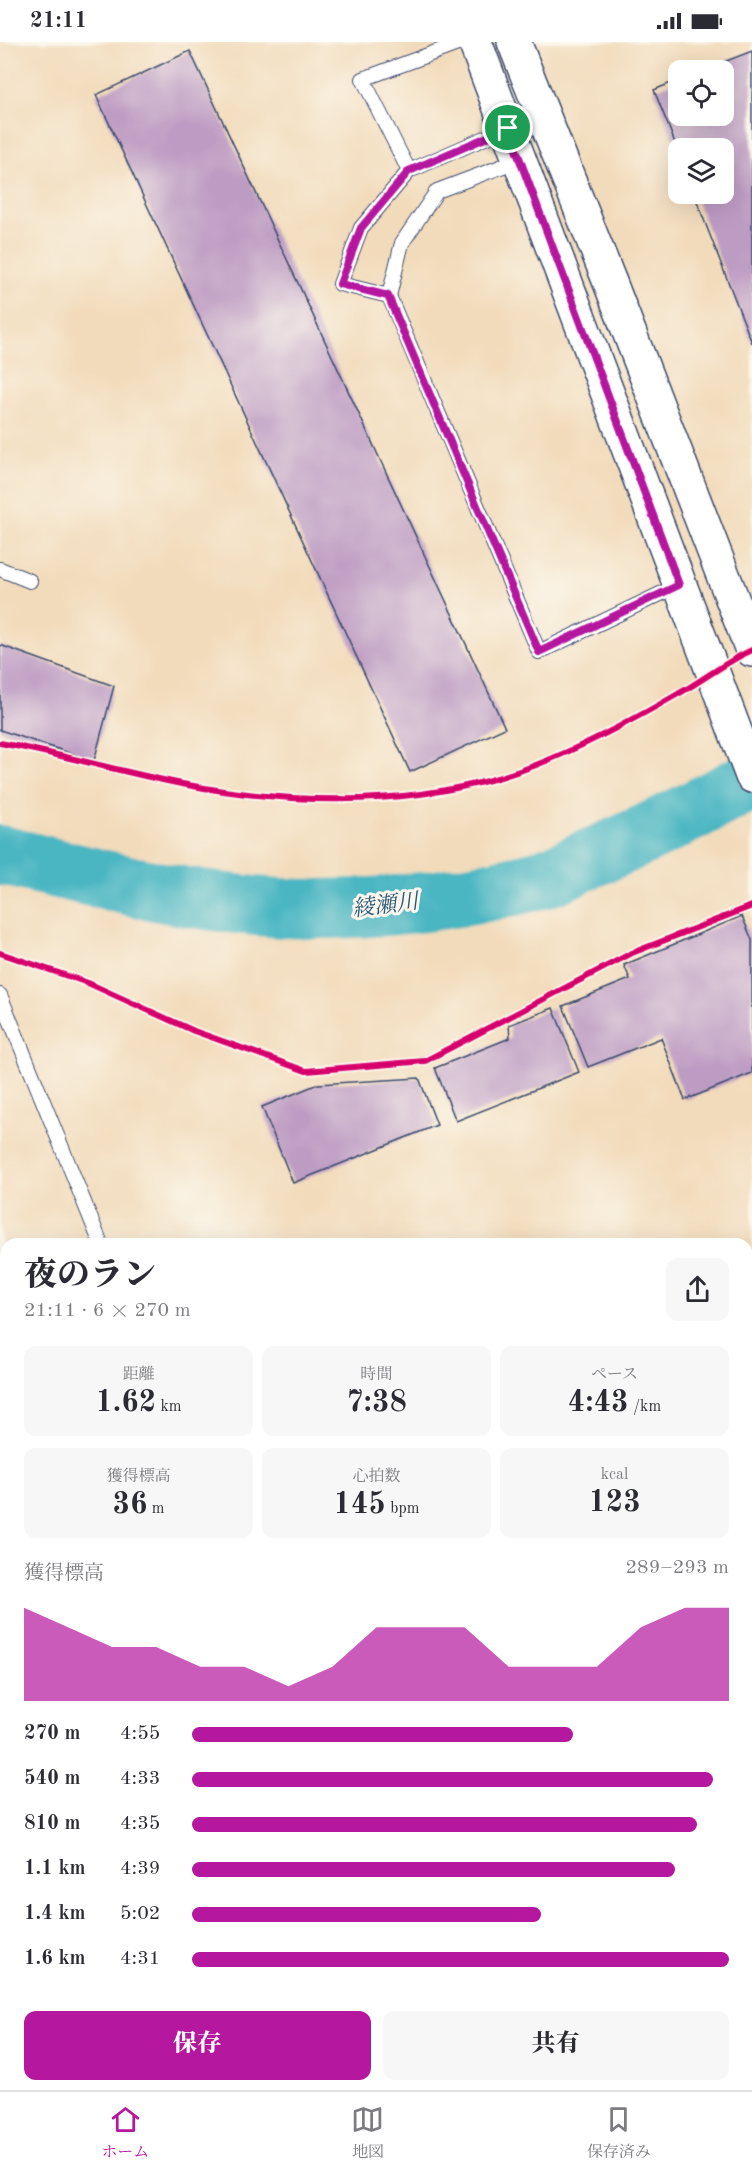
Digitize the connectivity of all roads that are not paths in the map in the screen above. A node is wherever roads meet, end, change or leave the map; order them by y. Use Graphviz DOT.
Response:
graph roads {
  1 [pos="464,42"];
  2 [pos="475,42"];
  3 [pos="514,42"];
  4 [pos="508,128"];
  5 [pos="519,160"];
  6 [pos="409,171"];
  7 [pos="388,296"];
  8 [pos="0,569"];
  9 [pos="30,580"];
  10 [pos="679,585"];
  11 [pos="752,650"];
  12 [pos="752,776"];
  13 [pos="0,995"];
  14 [pos="99,1238"];
  1 -- 6 [label="lane"];
  2 -- 4 [label="street"];
  3 -- 11 [label="street"];
  4 -- 5 [label="street"];
  4 -- 6 [label="lane"];
  5 -- 7 [label="lane"];
  5 -- 10 [label="street"];
  6 -- 7 [label="lane"];
  7 -- 10 [label="lane"];
  8 -- 9 [label="lane"];
  10 -- 12 [label="street"];
  13 -- 14 [label="lane"];
}
